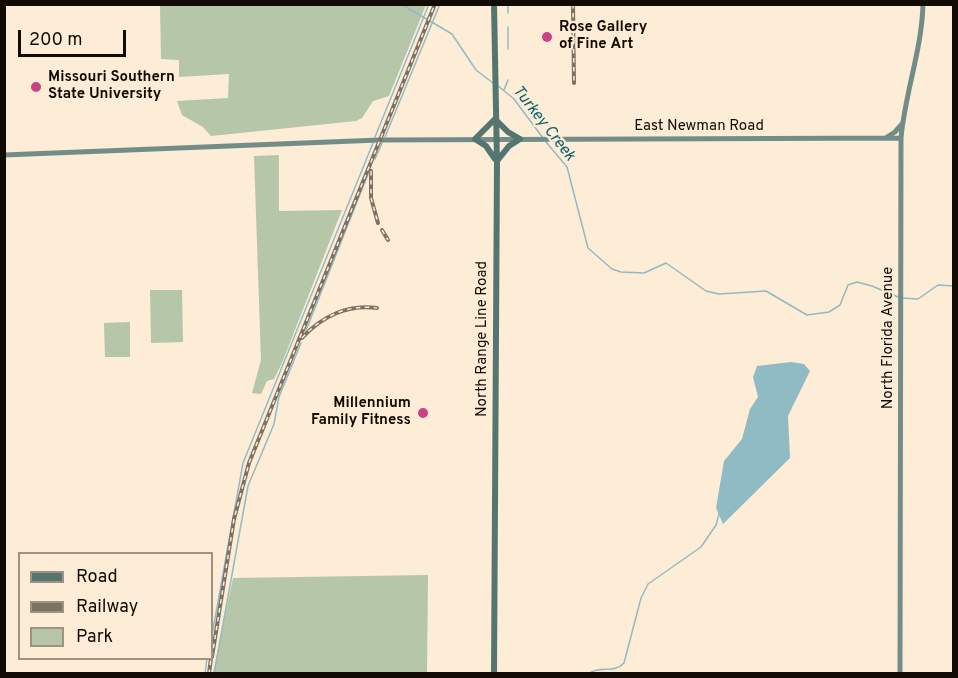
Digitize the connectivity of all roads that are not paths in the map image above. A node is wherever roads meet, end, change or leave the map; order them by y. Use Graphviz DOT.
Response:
graph roads {
  1 [pos="494,4"];
  2 [pos="923,4"];
  3 [pos="495,119"];
  4 [pos="903,122"];
  5 [pos="879,138"];
  6 [pos="901,138"];
  7 [pos="475,139"];
  8 [pos="496,139"];
  9 [pos="524,139"];
  10 [pos="901,154"];
  11 [pos="4,155"];
  12 [pos="497,162"];
  13 [pos="494,674"];
  14 [pos="900,674"];
  1 -- 3 [label="main road, North Range Line Road"];
  2 -- 4 [label="street, North Florida Avenue"];
  3 -- 7 [label="main road"];
  3 -- 8 [label="main road, North Range Line Road"];
  3 -- 9 [label="main road"];
  4 -- 5 [label="street"];
  4 -- 6 [label="street, North Florida Avenue"];
  5 -- 6 [label="street, East Newman Road"];
  5 -- 9 [label="street, East Newman Road"];
  5 -- 10 [label="street"];
  6 -- 10 [label="street, North Florida Avenue"];
  7 -- 8 [label="street, East Newman Road"];
  7 -- 11 [label="street, East Newman Road"];
  7 -- 12 [label="main road"];
  8 -- 9 [label="street, East Newman Road"];
  8 -- 12 [label="main road, North Range Line Road"];
  9 -- 12 [label="main road"];
  10 -- 14 [label="street, North Florida Avenue"];
  12 -- 13 [label="main road, North Range Line Road"];
}
